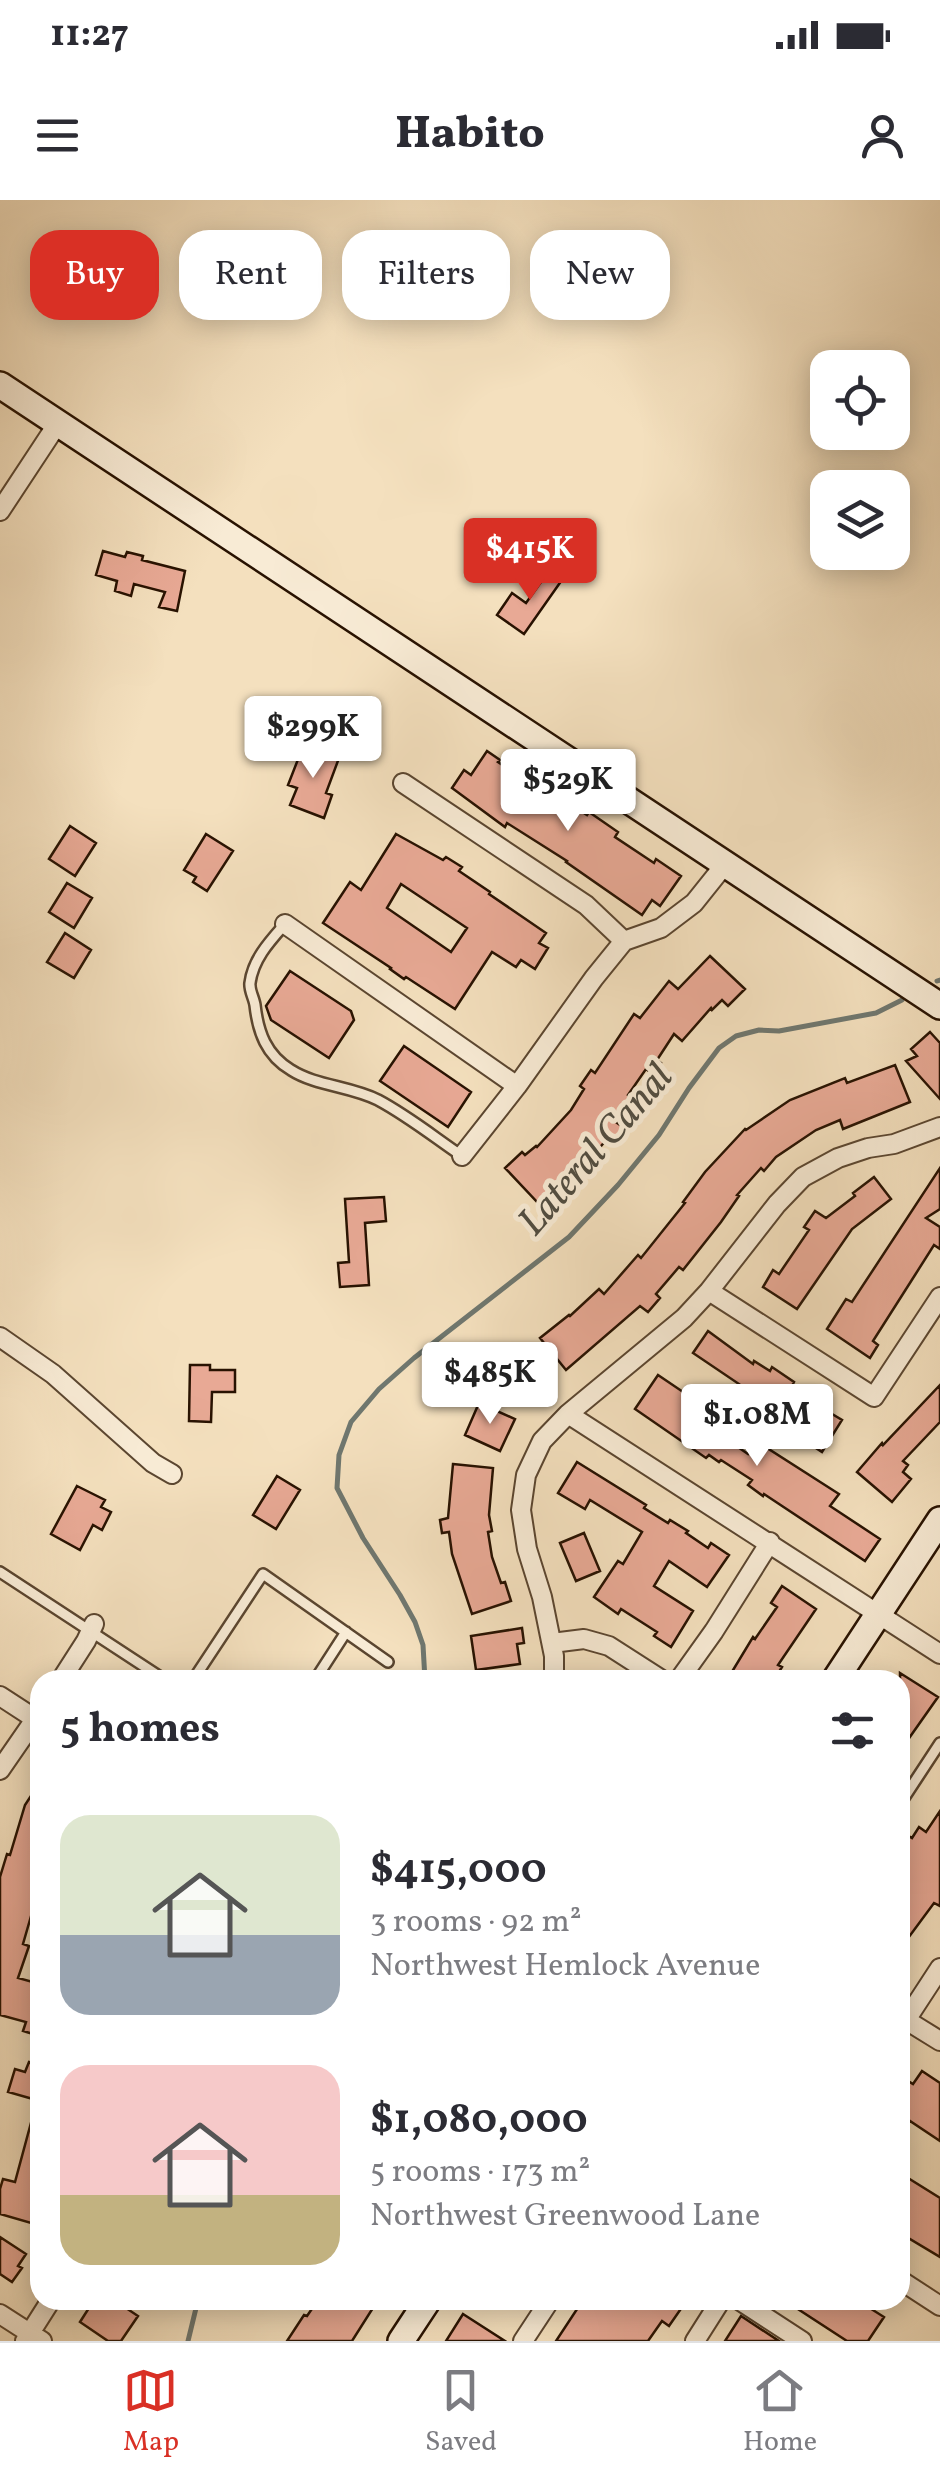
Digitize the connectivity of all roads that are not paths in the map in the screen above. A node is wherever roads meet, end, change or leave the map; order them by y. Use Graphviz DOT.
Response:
graph roads {
  1 [pos="0,385"];
  2 [pos="58,423"];
  3 [pos="0,512"];
  4 [pos="402,784"];
  5 [pos="726,863"];
  6 [pos="285,924"];
  7 [pos="624,941"];
  8 [pos="940,1006"];
  9 [pos="517,1086"];
  10 [pos="940,1127"];
  11 [pos="462,1156"];
  12 [pos="710,1291"];
  13 [pos="940,1297"];
  14 [pos="0,1338"];
  15 [pos="568,1414"];
  16 [pos="172,1474"];
  17 [pos="940,1520"];
  18 [pos="770,1542"];
  19 [pos="0,1572"];
  20 [pos="878,1614"];
  21 [pos="92,1628"];
  22 [pos="346,1632"];
  23 [pos="552,1643"];
  24 [pos="940,1654"];
  25 [pos="388,1662"];
  26 [pos="67,1670"];
  27 [pos="150,1670"];
  28 [pos="199,1670"];
  29 [pos="321,1670"];
  30 [pos="554,1670"];
  31 [pos="646,1670"];
  32 [pos="686,1670"];
  33 [pos="842,1670"];
  34 [pos="0,1696"];
  35 [pos="30,1713"];
  36 [pos="30,1729"];
  37 [pos="940,1743"];
  38 [pos="0,1770"];
  39 [pos="910,1789"];
  40 [pos="940,1968"];
  41 [pos="910,2012"];
  42 [pos="910,2026"];
  43 [pos="940,2042"];
  44 [pos="910,2286"];
  45 [pos="940,2306"];
  46 [pos="46,2310"];
  47 [pos="421,2310"];
  48 [pos="543,2310"];
  49 [pos="715,2310"];
  50 [pos="754,2310"];
  51 [pos="0,2314"];
  52 [pos="32,2338"];
  53 [pos="401,2341"];
  54 [pos="523,2341"];
  55 [pos="695,2341"];
  56 [pos="802,2341"];
  1 -- 2 [label="street"];
  2 -- 3 [label="street"];
  2 -- 5 [label="street"];
  4 -- 7 [label="street"];
  5 -- 7 [label="street"];
  5 -- 8 [label="street"];
  6 -- 9 [label="street"];
  6 -- 11 [label="lane"];
  7 -- 9 [label="street"];
  9 -- 11 [label="street"];
  10 -- 12 [label="street"];
  12 -- 13 [label="street"];
  12 -- 15 [label="street"];
  14 -- 16 [label="street"];
  15 -- 18 [label="street"];
  15 -- 23 [label="street"];
  17 -- 20 [label="street"];
  18 -- 20 [label="street"];
  18 -- 32 [label="street"];
  19 -- 21 [label="lane"];
  20 -- 24 [label="street"];
  20 -- 33 [label="street"];
  21 -- 26 [label="street"];
  21 -- 27 [label="lane"];
  22 -- 25 [label="lane"];
  22 -- 28 [label="lane"];
  22 -- 29 [label="lane"];
  23 -- 30 [label="street"];
  23 -- 31 [label="street"];
  34 -- 35 [label="street"];
  36 -- 38 [label="street"];
  37 -- 39 [label="lane"];
  40 -- 41 [label="street"];
  42 -- 43 [label="street"];
  44 -- 45 [label="street"];
  46 -- 52 [label="street"];
  47 -- 53 [label="street"];
  48 -- 54 [label="street"];
  49 -- 55 [label="street"];
  50 -- 56 [label="street"];
  51 -- 52 [label="street"];
}
